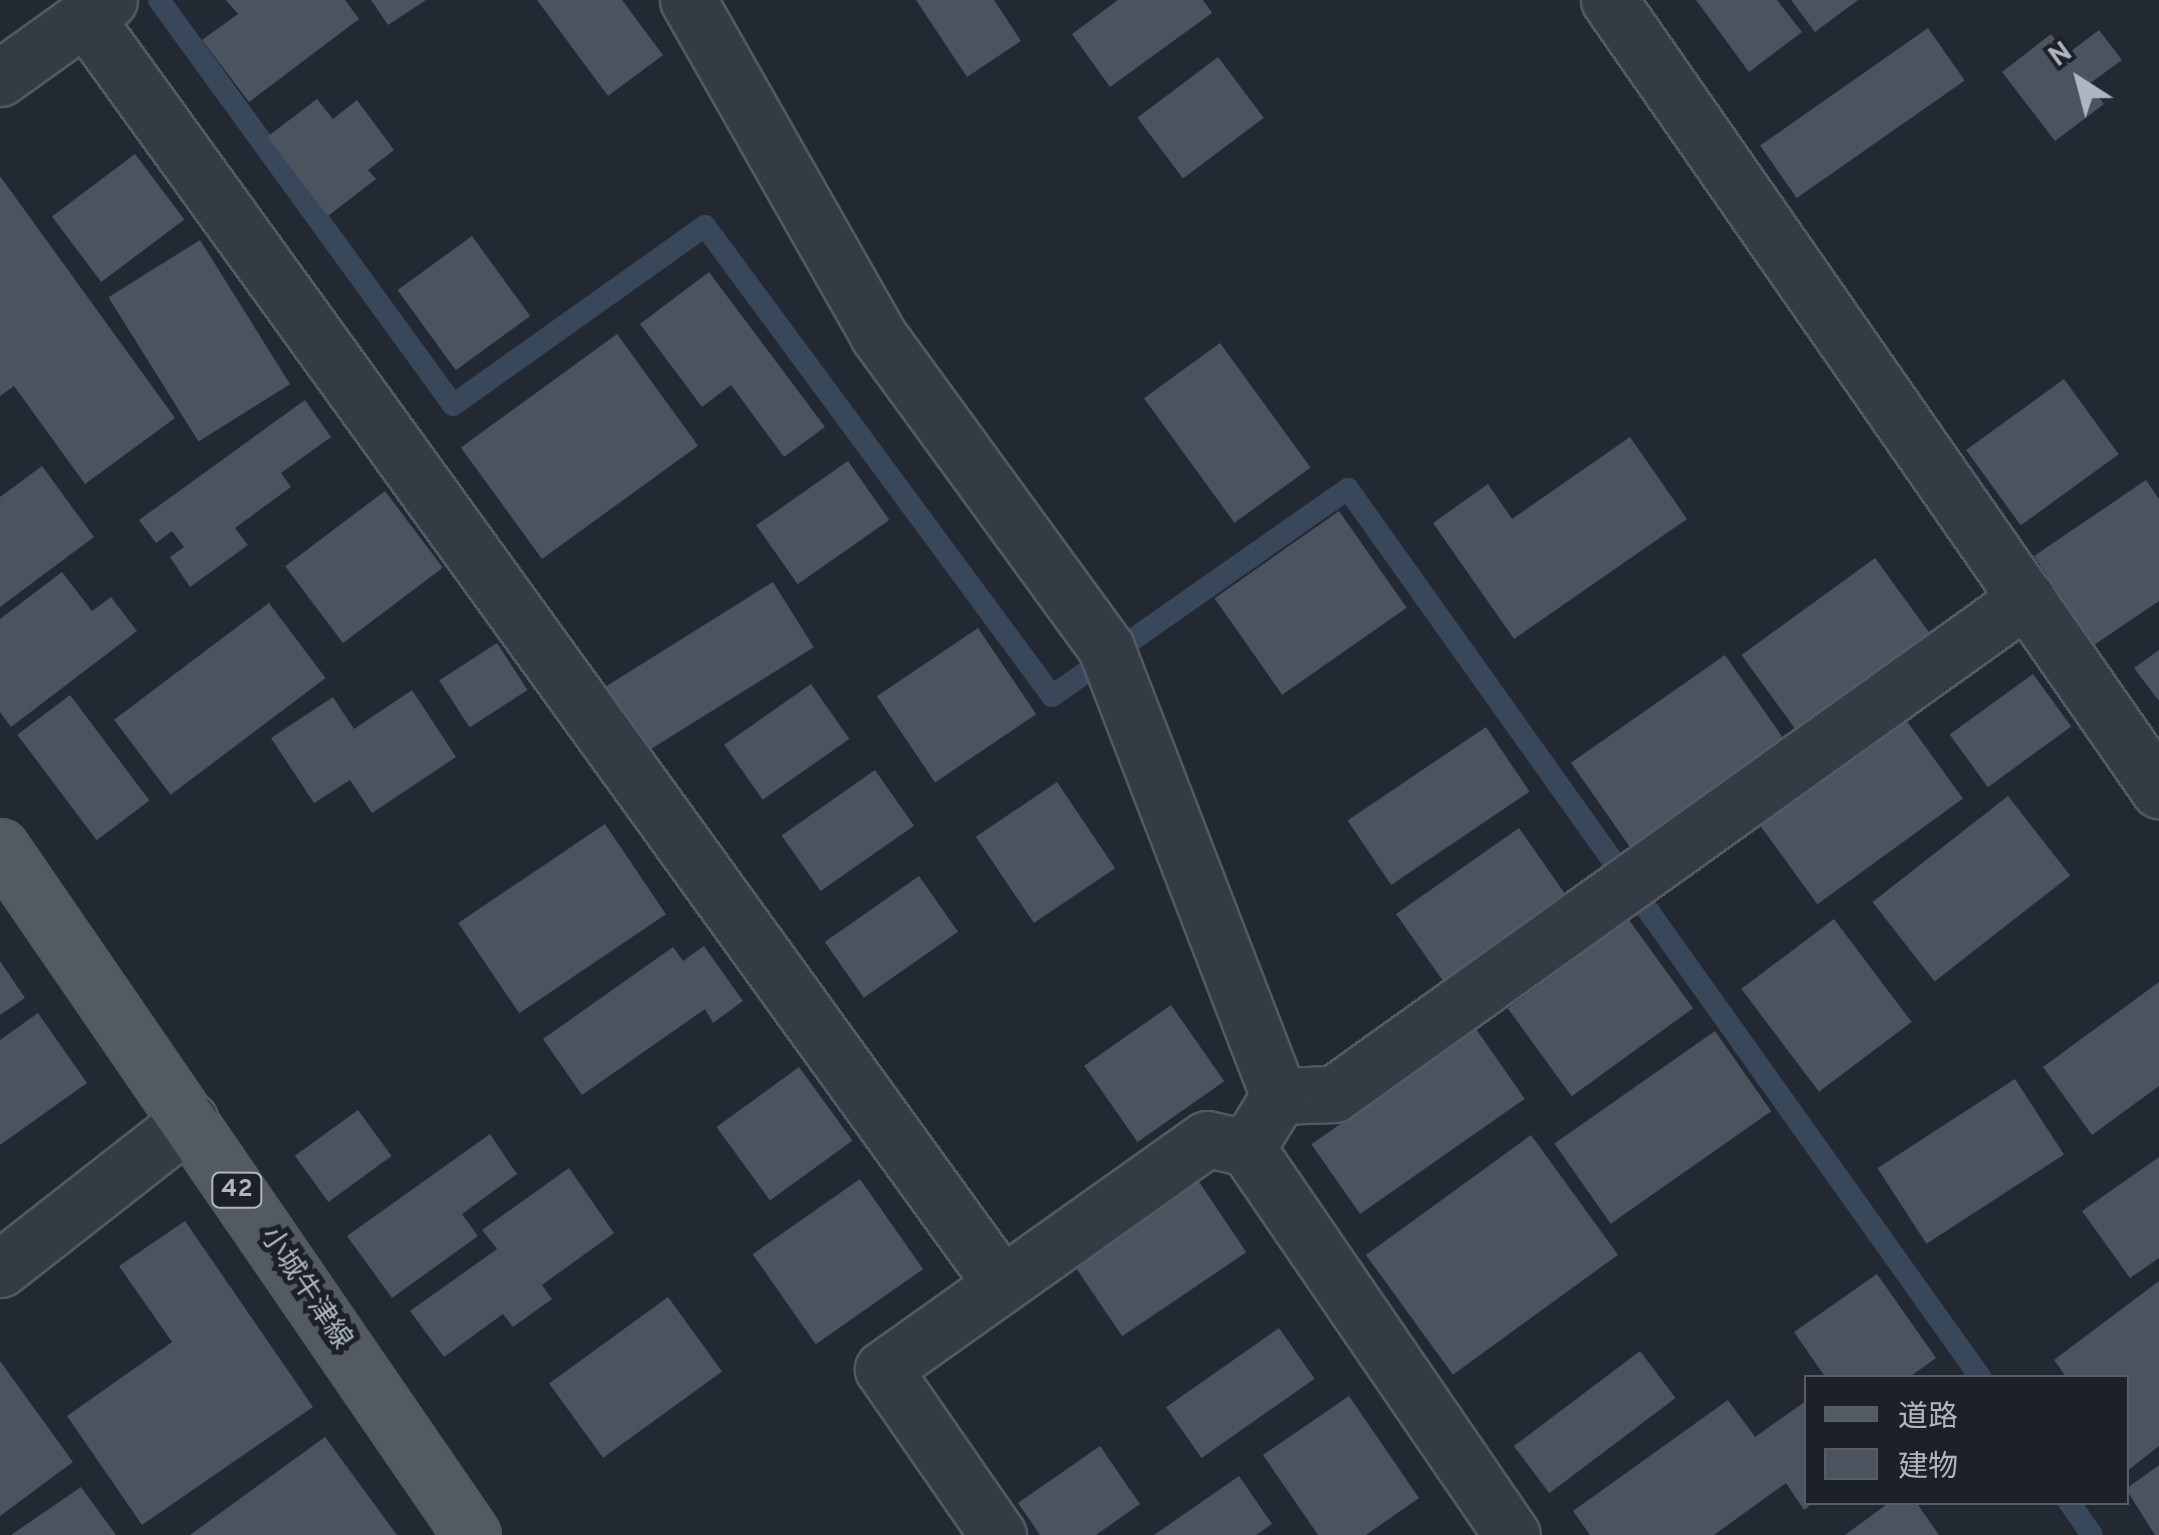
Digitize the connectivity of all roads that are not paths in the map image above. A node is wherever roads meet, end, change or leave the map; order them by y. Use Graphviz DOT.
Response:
graph roads {
  1 [pos="688,0"];
  2 [pos="1614,2"];
  3 [pos="97,9"];
  4 [pos="0,78"];
  5 [pos="2027,598"];
  6 [pos="2159,790"];
  7 [pos="0,848"];
  8 [pos="1279,1096"];
  9 [pos="190,1120"];
  10 [pos="1246,1148"];
  11 [pos="0,1268"];
  12 [pos="1000,1282"];
  13 [pos="472,1535"];
  14 [pos="998,1535"];
  15 [pos="1512,1535"];
  1 -- 8 [label="street"];
  2 -- 5 [label="street"];
  3 -- 4 [label="street"];
  3 -- 12 [label="street"];
  5 -- 6 [label="street"];
  5 -- 8 [label="street"];
  7 -- 9 [label="main road, 小城牛津線 / 42"];
  8 -- 10 [label="street"];
  9 -- 11 [label="street"];
  9 -- 13 [label="main road, 小城牛津線 / 42"];
  10 -- 12 [label="street"];
  10 -- 15 [label="street"];
  12 -- 14 [label="street"];
}
